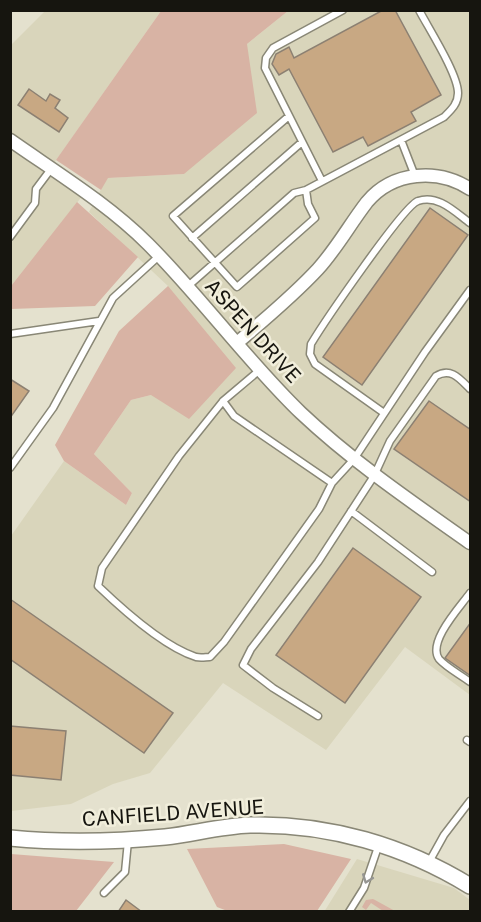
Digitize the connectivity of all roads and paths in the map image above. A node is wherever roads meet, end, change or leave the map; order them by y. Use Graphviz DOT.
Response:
graph roads {
  1 [pos="343,10"];
  2 [pos="419,10"];
  3 [pos="289,116"];
  4 [pos="10,140"];
  5 [pos="401,140"];
  6 [pos="302,142"];
  7 [pos="51,169"];
  8 [pos="415,176"];
  9 [pos="322,181"];
  10 [pos="471,189"];
  11 [pos="306,190"];
  12 [pos="471,223"];
  13 [pos="10,237"];
  14 [pos="192,238"];
  15 [pos="159,256"];
  16 [pos="214,263"];
  17 [pos="187,287"];
  18 [pos="471,290"];
  19 [pos="99,321"];
  20 [pos="10,334"];
  21 [pos="237,343"];
  22 [pos="261,369"];
  23 [pos="471,389"];
  24 [pos="223,401"];
  25 [pos="384,413"];
  26 [pos="354,459"];
  27 [pos="10,468"];
  28 [pos="374,476"];
  29 [pos="333,483"];
  30 [pos="351,510"];
  31 [pos="470,542"];
  32 [pos="432,572"];
  33 [pos="471,592"];
  34 [pos="471,682"];
  35 [pos="318,716"];
  36 [pos="471,801"];
  37 [pos="10,838"];
  38 [pos="128,840"];
  39 [pos="379,844"];
  40 [pos="429,862"];
  41 [pos="471,886"];
  42 [pos="104,893"];
  43 [pos="349,912"];
  1 -- 3 [label="lane"];
  2 -- 5 [label="lane"];
  3 -- 6 [label="lane"];
  3 -- 14 [label="lane"];
  4 -- 7 [label="street, ASPEN DRIVE"];
  5 -- 8 [label="lane"];
  5 -- 9 [label="lane"];
  6 -- 9 [label="lane"];
  6 -- 14 [label="lane"];
  7 -- 13 [label="lane"];
  7 -- 15 [label="street, ASPEN DRIVE"];
  8 -- 10 [label="street"];
  8 -- 21 [label="street"];
  9 -- 11 [label="lane"];
  11 -- 16 [label="lane"];
  11 -- 16 [label="lane"];
  12 -- 25 [label="lane"];
  14 -- 16 [label="lane"];
  15 -- 17 [label="street, ASPEN DRIVE"];
  15 -- 19 [label="lane"];
  16 -- 17 [label="lane"];
  17 -- 21 [label="street, ASPEN DRIVE"];
  18 -- 25 [label="lane"];
  19 -- 20 [label="lane"];
  19 -- 27 [label="lane"];
  21 -- 22 [label="street, ASPEN DRIVE"];
  22 -- 24 [label="lane"];
  22 -- 26 [label="street, ASPEN DRIVE"];
  23 -- 28 [label="lane"];
  24 -- 29 [label="lane"];
  24 -- 29 [label="lane"];
  25 -- 26 [label="lane"];
  26 -- 28 [label="street, ASPEN DRIVE"];
  26 -- 29 [label="lane"];
  28 -- 30 [label="lane"];
  28 -- 31 [label="street, ASPEN DRIVE"];
  30 -- 32 [label="lane"];
  30 -- 35 [label="lane"];
  33 -- 34 [label="lane"];
  36 -- 40 [label="lane"];
  37 -- 38 [label="street, CANFIELD AVENUE"];
  38 -- 39 [label="street, CANFIELD AVENUE"];
  38 -- 42 [label="lane"];
  39 -- 40 [label="street, CANFIELD AVENUE"];
  39 -- 43 [label="lane, one-way"];
  40 -- 41 [label="street, CANFIELD AVENUE"];
}
